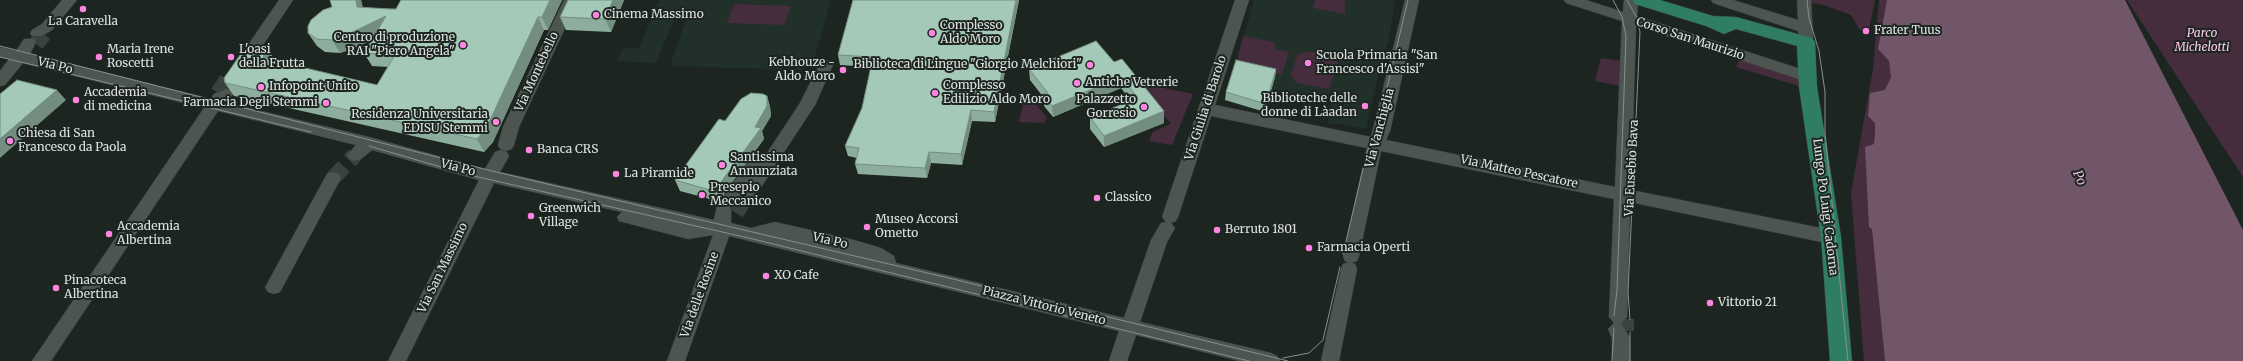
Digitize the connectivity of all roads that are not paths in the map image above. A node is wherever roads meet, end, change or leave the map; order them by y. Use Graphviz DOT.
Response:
graph roads {
  1 [pos="70,0"];
  2 [pos="286,0"];
  3 [pos="571,0"];
  4 [pos="1242,0"];
  5 [pos="1412,0"];
  6 [pos="1571,0"];
  7 [pos="1631,0"];
  8 [pos="1641,0"];
  9 [pos="1718,0"];
  10 [pos="1804,0"];
  11 [pos="1631,20"];
  12 [pos="34,41"];
  13 [pos="1806,41"];
  14 [pos="0,52"];
  15 [pos="826,65"];
  16 [pos="236,75"];
  17 [pos="1808,77"];
  18 [pos="0,81"];
  19 [pos="218,100"];
  20 [pos="1206,109"];
  21 [pos="1377,142"];
  22 [pos="369,143"];
  23 [pos="355,156"];
  24 [pos="490,176"];
  25 [pos="333,178"];
  26 [pos="1626,195"];
  27 [pos="720,228"];
  28 [pos="1830,237"];
  29 [pos="957,285"];
  30 [pos="274,287"];
  31 [pos="1130,328"];
  32 [pos="41,361"];
  33 [pos="397,361"];
  34 [pos="676,361"];
  35 [pos="1118,361"];
  36 [pos="1271,361"];
  37 [pos="1330,361"];
  38 [pos="1621,361"];
  39 [pos="1840,361"];
  1 -- 12 [label="street"];
  2 -- 16 [label="street"];
  3 -- 24 [label="street, Via Montebello"];
  4 -- 20 [label="street, Via Giulia di Barolo"];
  5 -- 21 [label="street, Via Vanchiglia"];
  6 -- 11 [label="street, Corso San Maurizio"];
  7 -- 11 [label="street, Via Eusebio Bava"];
  8 -- 13 [label="main road, Corso San Maurizio"];
  9 -- 13 [label="street"];
  10 -- 13 [label="street"];
  11 -- 17 [label="street, Corso San Maurizio"];
  11 -- 26 [label="street, Via Eusebio Bava"];
  12 -- 14 [label="street, Via Po"];
  12 -- 18 [label="street"];
  12 -- 19 [label="street, Via Po"];
  13 -- 17 [label="main road, Lungo Po Luigi Cadorna"];
  15 -- 27 [label="street"];
  17 -- 28 [label="main road, Lungo Po Luigi Cadorna"];
  19 -- 22 [label="street, Via Po"];
  19 -- 32 [label="street"];
  20 -- 21 [label="street, Via Matteo Pescatore"];
  20 -- 31 [label="street, Via Giulia di Barolo"];
  21 -- 26 [label="street, Via Matteo Pescatore"];
  21 -- 37 [label="street, Via Vanchiglia"];
  22 -- 23 [label="street"];
  22 -- 24 [label="street, Via Po"];
  24 -- 27 [label="street, Via Po"];
  24 -- 33 [label="street, Via San Massimo"];
  25 -- 30 [label="street"];
  26 -- 28 [label="street, Via Matteo Pescatore"];
  26 -- 38 [label="street, Via Eusebio Bava"];
  27 -- 29 [label="street, Via Po"];
  27 -- 34 [label="street, Via delle Rosine"];
  28 -- 39 [label="main road, Lungo Po Luigi Cadorna"];
  29 -- 31 [label="street, Piazza Vittorio Veneto"];
  31 -- 35 [label="street"];
  31 -- 36 [label="street, Piazza Vittorio Veneto"];
}
